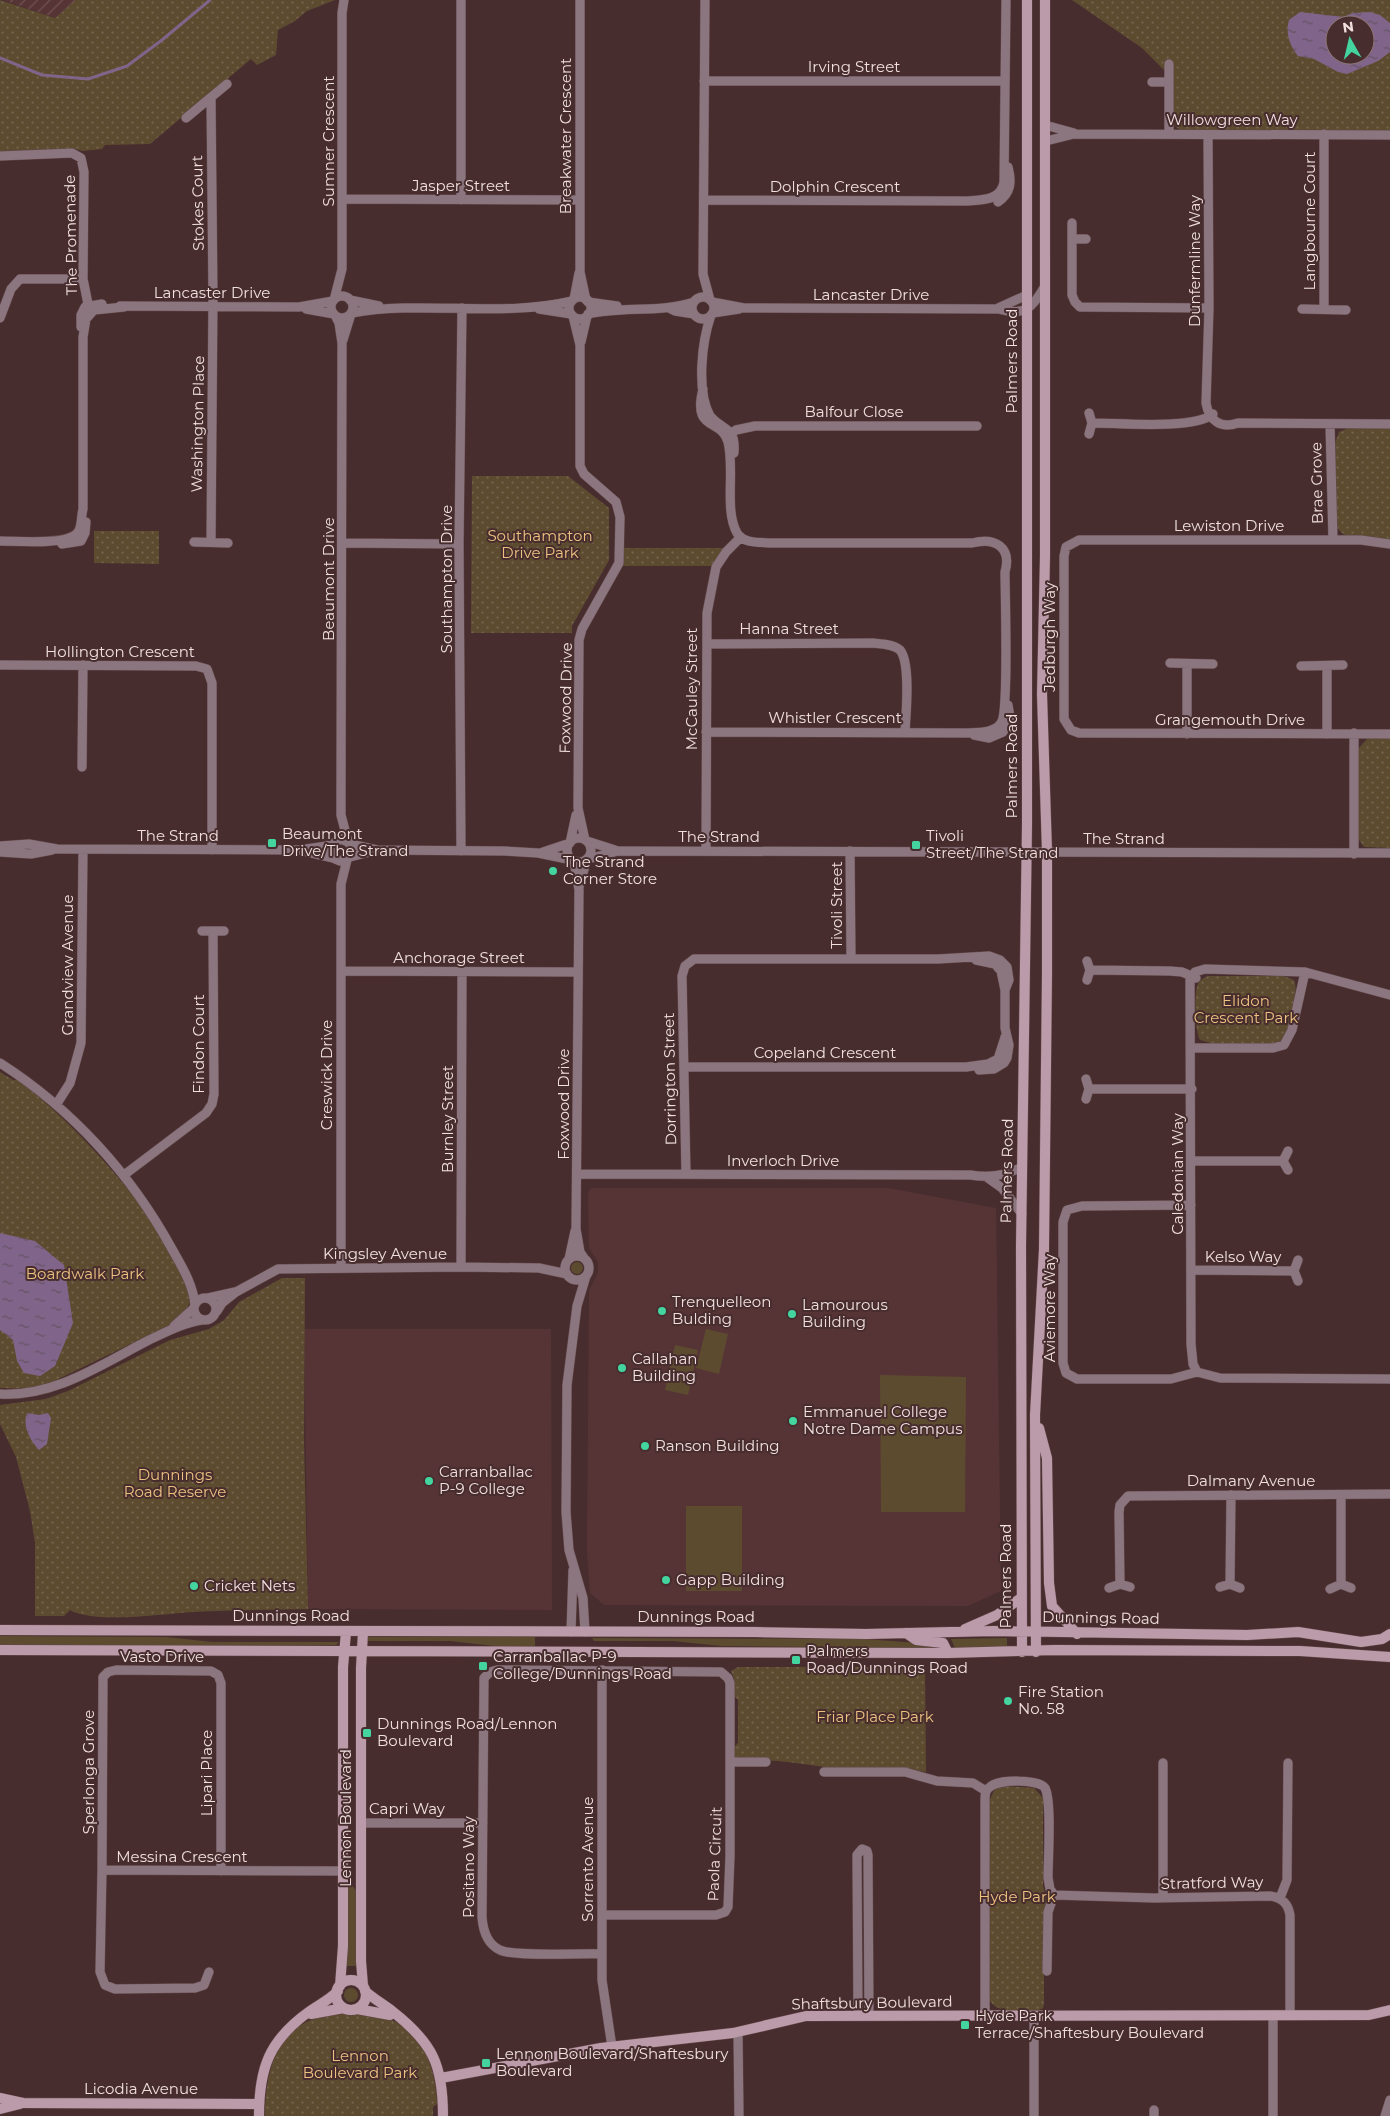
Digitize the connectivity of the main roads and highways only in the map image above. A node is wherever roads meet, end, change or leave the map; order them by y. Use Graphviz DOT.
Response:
graph roads {
  1 [pos="1027,0"];
  2 [pos="1045,0"];
  3 [pos="1035,1415"];
  4 [pos="1021,1598"];
  5 [pos="0,1630"];
  6 [pos="346,1632"];
  7 [pos="363,1632"];
  8 [pos="571,1632"];
  9 [pos="585,1632"];
  10 [pos="959,1632"];
  11 [pos="1021,1632"];
  12 [pos="1035,1632"];
  13 [pos="906,1633"];
  14 [pos="1077,1634"];
  15 [pos="1390,1634"];
  16 [pos="0,1650"];
  17 [pos="362,1650"];
  18 [pos="570,1650"];
  19 [pos="344,1651"];
  20 [pos="583,1651"];
  21 [pos="1022,1652"];
  22 [pos="1036,1652"];
  23 [pos="948,1653"];
  24 [pos="1390,1657"];
  25 [pos="343,1871"];
  26 [pos="361,1871"];
  27 [pos="364,1988"];
  28 [pos="339,1989"];
  29 [pos="344,2008"];
  30 [pos="357,2009"];
  31 [pos="1390,2010"];
  32 [pos="1369,2015"];
  33 [pos="398,2017"];
  34 [pos="1390,2018"];
  35 [pos="301,2019"];
  36 [pos="441,2078"];
  37 [pos="0,2098"];
  38 [pos="23,2103"];
  39 [pos="259,2104"];
  40 [pos="0,2109"];
  41 [pos="259,2116"];
  42 [pos="443,2116"];
  1 -- 4 [label="main road, Palmers Road"];
  2 -- 3 [label="main road, Palmers Road"];
  3 -- 12 [label="main road, Palmers Road"];
  3 -- 14 [label="main road"];
  4 -- 10 [label="main road"];
  4 -- 11 [label="main road, Palmers Road"];
  5 -- 6 [label="main road, Dunnings Road"];
  6 -- 7 [label="main road, Dunnings Road"];
  6 -- 19 [label="main road, Lennon Boulevard"];
  7 -- 8 [label="main road, Dunnings Road"];
  7 -- 17 [label="main road, Lennon Boulevard"];
  8 -- 9 [label="main road, Dunnings Road"];
  8 -- 18 [label="main road"];
  9 -- 13 [label="main road, Dunnings Road"];
  9 -- 20 [label="main road"];
  10 -- 11 [label="main road, Dunnings Road"];
  10 -- 13 [label="main road, Dunnings Road"];
  11 -- 12 [label="main road, Dunnings Road"];
  11 -- 21 [label="main road, Palmers Road"];
  12 -- 14 [label="main road, Dunnings Road"];
  12 -- 22 [label="main road, Palmers Road"];
  13 -- 23 [label="main road"];
  14 -- 15 [label="main road, Dunnings Road"];
  16 -- 19 [label="main road, Dunnings Road"];
  17 -- 18 [label="main road, Dunnings Road"];
  17 -- 19 [label="main road, Dunnings Road"];
  17 -- 26 [label="main road, Lennon Boulevard"];
  18 -- 20 [label="main road, Dunnings Road"];
  19 -- 25 [label="main road, Lennon Boulevard"];
  20 -- 23 [label="main road, Dunnings Road"];
  21 -- 22 [label="main road, Dunnings Road"];
  21 -- 23 [label="main road, Dunnings Road"];
  22 -- 24 [label="main road, Dunnings Road"];
  25 -- 26 [label="main road"];
  25 -- 28 [label="main road, Lennon Boulevard"];
  26 -- 27 [label="main road, Lennon Boulevard"];
  27 -- 28 [label="main road"];
  27 -- 30 [label="main road"];
  27 -- 33 [label="main road"];
  28 -- 29 [label="main road"];
  28 -- 35 [label="main road"];
  29 -- 30 [label="main road"];
  29 -- 35 [label="main road"];
  30 -- 33 [label="main road"];
  31 -- 32 [label="main road, Shaftsbury Boulevard"];
  32 -- 34 [label="main road, Shaftsbury Boulevard"];
  32 -- 36 [label="main road, Shaftsbury Boulevard"];
  33 -- 36 [label="main road"];
  35 -- 39 [label="main road"];
  36 -- 42 [label="main road"];
  37 -- 38 [label="main road, Licodia Avenue"];
  38 -- 39 [label="main road, Licodia Avenue"];
  38 -- 40 [label="main road, Licodia Avenue"];
  39 -- 41 [label="main road"];
}
